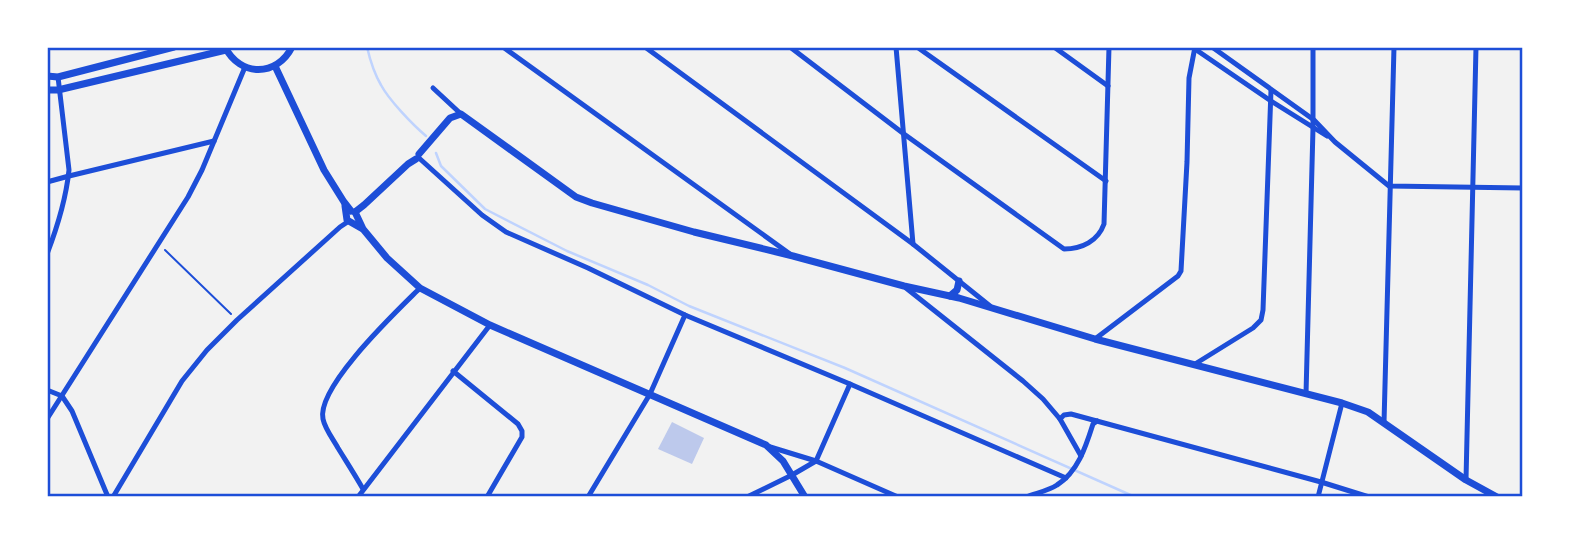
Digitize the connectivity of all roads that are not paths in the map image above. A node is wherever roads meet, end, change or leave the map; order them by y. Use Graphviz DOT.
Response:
graph roads {
  1 [pos="174,47"];
  2 [pos="292,47"];
  3 [pos="503,47"];
  4 [pos="645,47"];
  5 [pos="790,47"];
  6 [pos="895,47"];
  7 [pos="917,47"];
  8 [pos="1054,47"];
  9 [pos="1109,47"];
  10 [pos="1212,47"];
  11 [pos="1313,47"];
  12 [pos="1394,47"];
  13 [pos="1476,47"];
  14 [pos="1194,48"];
  15 [pos="226,49"];
  16 [pos="275,66"];
  17 [pos="245,67"];
  18 [pos="47,76"];
  19 [pos="58,78"];
  20 [pos="1108,86"];
  21 [pos="433,88"];
  22 [pos="47,90"];
  23 [pos="58,90"];
  24 [pos="1271,90"];
  25 [pos="1271,101"];
  26 [pos="461,114"];
  27 [pos="1314,120"];
  28 [pos="1313,128"];
  29 [pos="904,134"];
  30 [pos="214,141"];
  31 [pos="1335,142"];
  32 [pos="418,156"];
  33 [pos="69,176"];
  34 [pos="1106,181"];
  35 [pos="47,182"];
  36 [pos="1389,186"];
  37 [pos="1473,187"];
  38 [pos="1523,188"];
  39 [pos="352,216"];
  40 [pos="913,244"];
  41 [pos="47,254"];
  42 [pos="793,256"];
  43 [pos="959,281"];
  44 [pos="904,286"];
  45 [pos="421,288"];
  46 [pos="936,293"];
  47 [pos="949,296"];
  48 [pos="925,303"];
  49 [pos="992,308"];
  50 [pos="685,315"];
  51 [pos="490,325"];
  52 [pos="1095,339"];
  53 [pos="1195,364"];
  54 [pos="453,372"];
  55 [pos="850,384"];
  56 [pos="47,390"];
  57 [pos="650,394"];
  58 [pos="1306,394"];
  59 [pos="62,396"];
  60 [pos="1342,403"];
  61 [pos="47,419"];
  62 [pos="1060,419"];
  63 [pos="1097,421"];
  64 [pos="1384,423"];
  65 [pos="1072,441"];
  66 [pos="766,445"];
  67 [pos="1086,445"];
  68 [pos="1080,458"];
  69 [pos="816,461"];
  70 [pos="792,475"];
  71 [pos="1068,476"];
  72 [pos="1466,480"];
  73 [pos="1321,482"];
  74 [pos="363,489"];
  75 [pos="1494,496"];
  76 [pos="111,497"];
  77 [pos="358,497"];
  78 [pos="487,497"];
  79 [pos="588,497"];
  80 [pos="747,497"];
  81 [pos="805,497"];
  82 [pos="898,497"];
  83 [pos="1026,497"];
  84 [pos="1318,497"];
  85 [pos="1369,497"];
  1 -- 19 [label="street"];
  2 -- 16 [label="street"];
  3 -- 42 [label="street"];
  4 -- 40 [label="street"];
  5 -- 29 [label="street"];
  6 -- 29 [label="street"];
  7 -- 34 [label="street"];
  8 -- 20 [label="street"];
  9 -- 20 [label="street"];
  10 -- 24 [label="street"];
  11 -- 27 [label="street"];
  12 -- 36 [label="street"];
  13 -- 37 [label="street"];
  14 -- 25 [label="street"];
  14 -- 52 [label="street"];
  15 -- 17 [label="street"];
  15 -- 23 [label="street"];
  16 -- 17 [label="street"];
  16 -- 39 [label="street"];
  17 -- 30 [label="street"];
  18 -- 19 [label="street"];
  19 -- 23 [label="street"];
  20 -- 34 [label="street"];
  21 -- 26 [label="street"];
  22 -- 23 [label="street"];
  23 -- 33 [label="street"];
  24 -- 25 [label="street"];
  24 -- 27 [label="street"];
  25 -- 28 [label="street"];
  25 -- 53 [label="street"];
  26 -- 32 [label="street"];
  26 -- 42 [label="street"];
  27 -- 28 [label="street"];
  27 -- 31 [label="street"];
  28 -- 31 [label="street"];
  28 -- 58 [label="street"];
  29 -- 34 [label="street"];
  29 -- 40 [label="street"];
  30 -- 33 [label="street"];
  30 -- 59 [label="street"];
  31 -- 36 [label="street"];
  32 -- 39 [label="street"];
  32 -- 50 [label="street"];
  33 -- 35 [label="street"];
  33 -- 41 [label="street"];
  36 -- 37 [label="street"];
  36 -- 64 [label="street"];
  37 -- 38 [label="street"];
  37 -- 72 [label="street"];
  39 -- 45 [label="street"];
  39 -- 76 [label="street"];
  40 -- 43 [label="street"];
  42 -- 44 [label="street"];
  43 -- 47 [label="street"];
  43 -- 49 [label="street"];
  44 -- 46 [label="street"];
  44 -- 48 [label="street"];
  45 -- 51 [label="street"];
  45 -- 74 [label="street"];
  46 -- 47 [label="street"];
  46 -- 48 [label="street"];
  47 -- 49 [label="street"];
  48 -- 62 [label="street"];
  49 -- 52 [label="street"];
  50 -- 55 [label="street"];
  50 -- 57 [label="street"];
  51 -- 54 [label="street"];
  51 -- 57 [label="street"];
  52 -- 53 [label="street"];
  53 -- 58 [label="street"];
  54 -- 74 [label="street"];
  54 -- 78 [label="street"];
  55 -- 69 [label="street"];
  55 -- 71 [label="street"];
  56 -- 59 [label="street"];
  57 -- 66 [label="street"];
  57 -- 79 [label="street"];
  58 -- 60 [label="street"];
  59 -- 61 [label="street"];
  59 -- 76 [label="street"];
  60 -- 64 [label="street"];
  60 -- 73 [label="street"];
  62 -- 63 [label="street"];
  62 -- 65 [label="street"];
  63 -- 67 [label="street"];
  63 -- 73 [label="street"];
  64 -- 72 [label="street"];
  65 -- 67 [label="street"];
  65 -- 68 [label="street"];
  66 -- 69 [label="street"];
  66 -- 70 [label="street"];
  67 -- 68 [label="street"];
  68 -- 71 [label="street"];
  69 -- 70 [label="street"];
  69 -- 82 [label="street"];
  70 -- 80 [label="street"];
  70 -- 81 [label="street"];
  71 -- 83 [label="street"];
  72 -- 75 [label="street"];
  73 -- 84 [label="street"];
  73 -- 85 [label="street"];
  74 -- 77 [label="street"];
}
